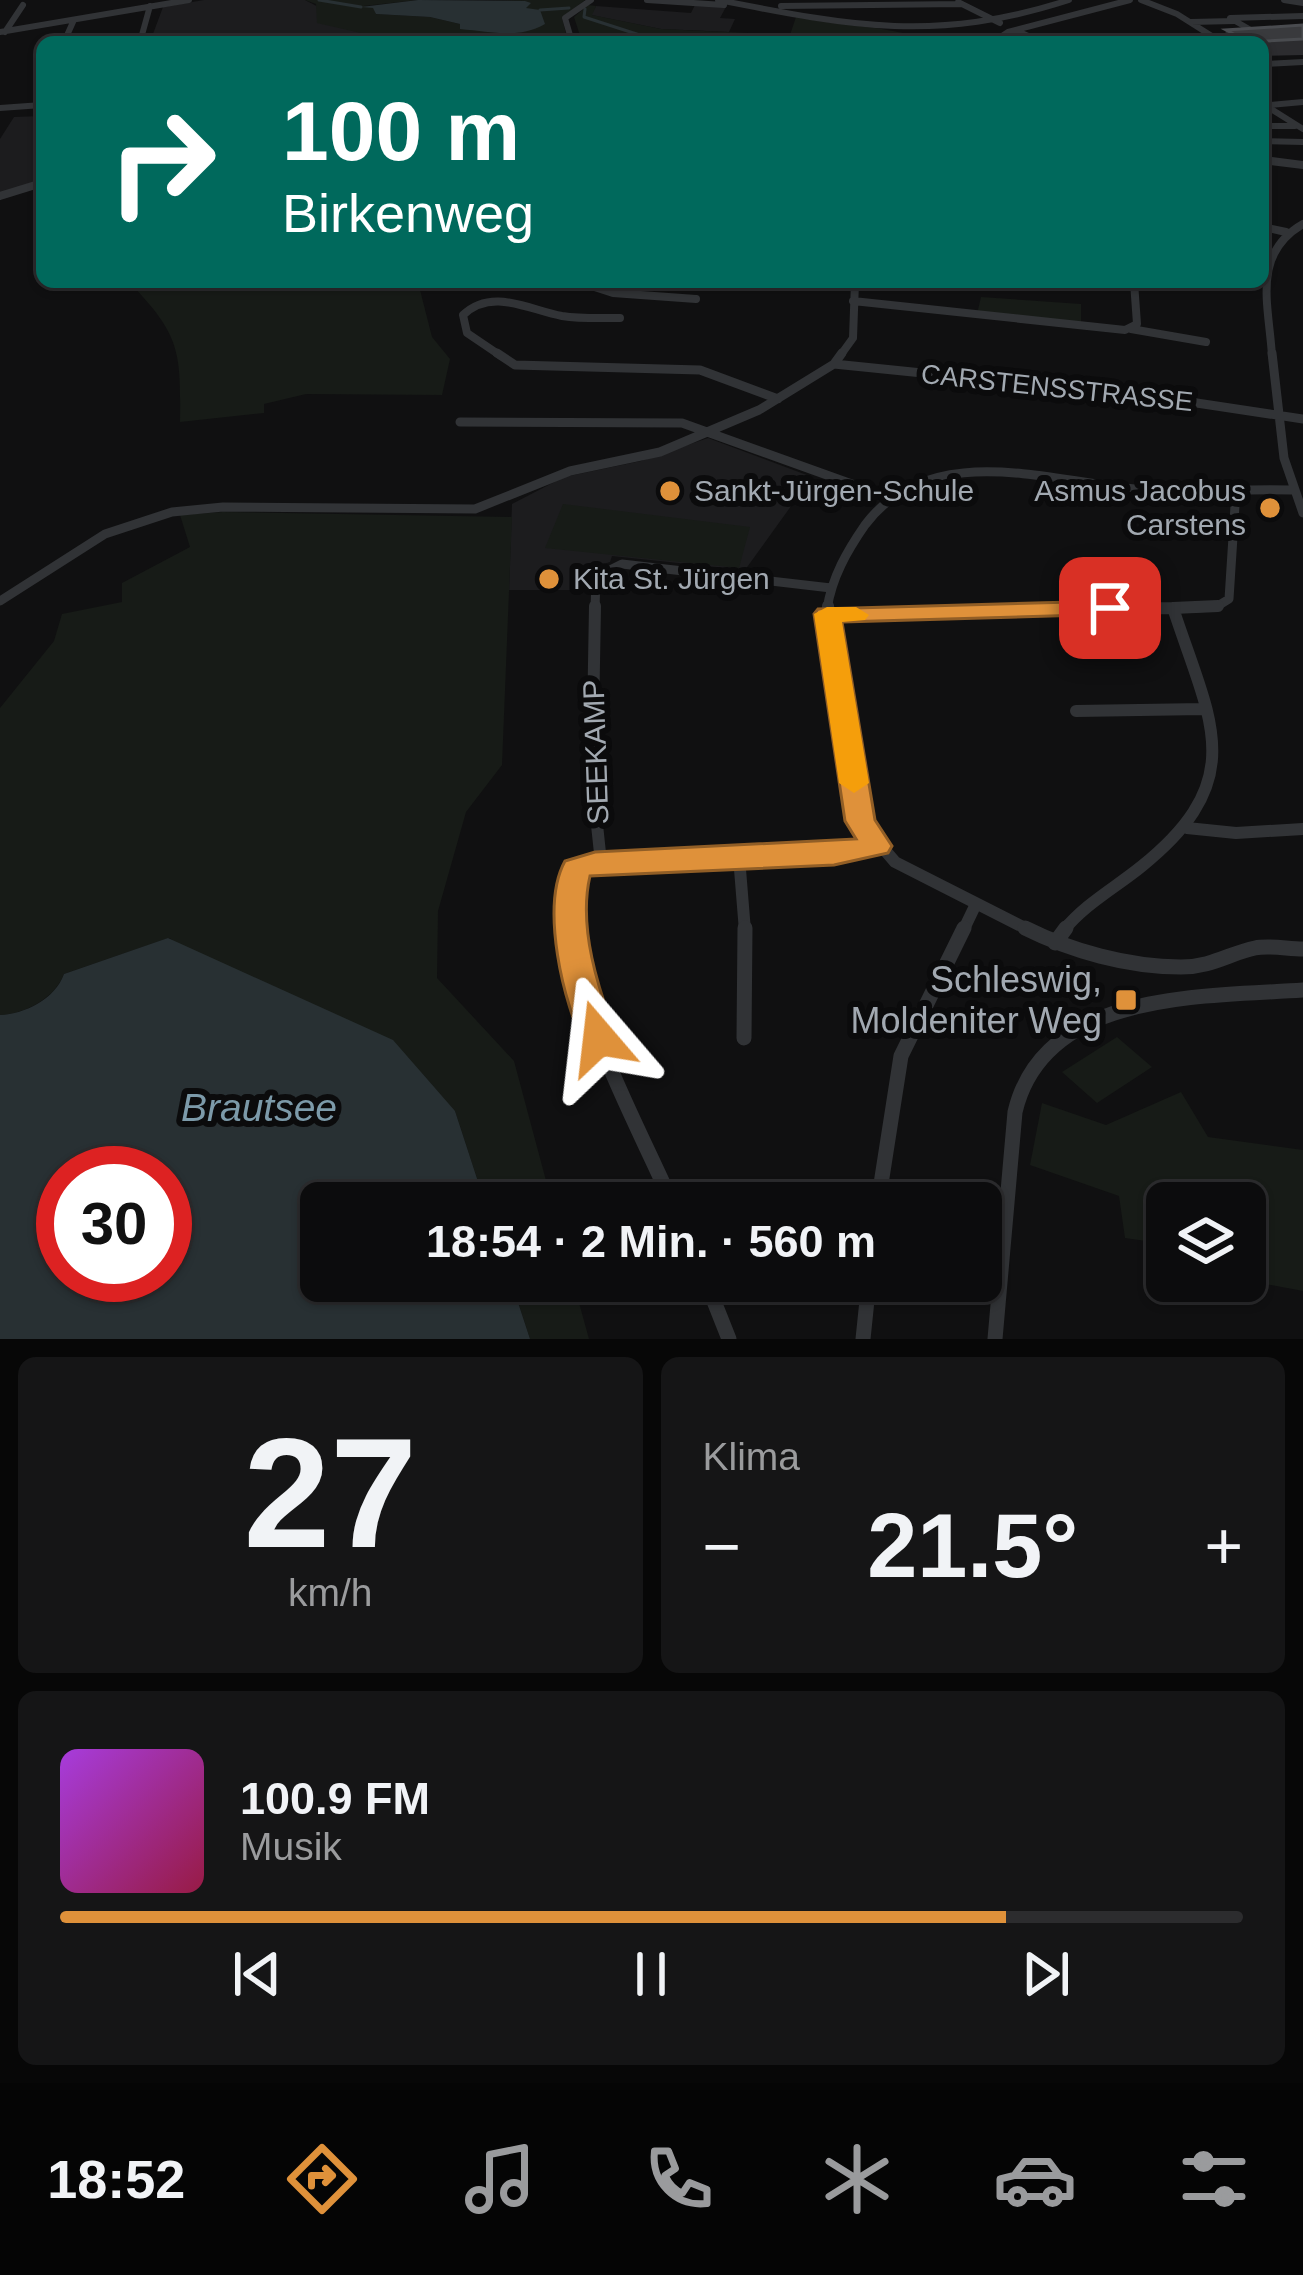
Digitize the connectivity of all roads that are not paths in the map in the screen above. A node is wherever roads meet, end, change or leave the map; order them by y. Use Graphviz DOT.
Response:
graph roads {
  1 [pos="189,0"];
  2 [pos="591,0"];
  3 [pos="647,0"];
  4 [pos="718,0"];
  5 [pos="1070,0"];
  6 [pos="1130,0"];
  7 [pos="1141,0"];
  8 [pos="1284,0"];
  9 [pos="959,2"];
  10 [pos="783,3"];
  11 [pos="898,3"];
  12 [pos="1303,3"];
  13 [pos="739,4"];
  14 [pos="23,5"];
  15 [pos="150,6"];
  16 [pos="770,11"];
  17 [pos="1303,16"];
  18 [pos="1234,21"];
  19 [pos="73,22"];
  20 [pos="1191,22"];
  21 [pos="1000,23"];
  22 [pos="1016,30"];
  23 [pos="2,32"];
  24 [pos="1271,34"];
  25 [pos="1258,35"];
  26 [pos="67,36"];
  27 [pos="142,36"];
  28 [pos="574,36"];
  29 [pos="997,36"];
  30 [pos="1029,36"];
  31 [pos="1211,36"];
  32 [pos="1251,36"];
  33 [pos="1303,62"];
  34 [pos="1269,64"];
  35 [pos="1303,102"];
  36 [pos="36,104"];
  37 [pos="1269,105"];
  38 [pos="0,108"];
  39 [pos="1269,108"];
  40 [pos="1269,126"];
  41 [pos="1301,128"];
  42 [pos="1269,141"];
  43 [pos="1303,142"];
  44 [pos="1269,161"];
  45 [pos="1303,165"];
  46 [pos="36,185"];
  47 [pos="0,196"];
  48 [pos="1303,224"];
  49 [pos="1269,228"];
  50 [pos="1286,232"];
  51 [pos="1269,258"];
  52 [pos="601,288"];
  53 [pos="854,288"];
  54 [pos="1134,288"];
  55 [pos="1265,288"];
  56 [pos="696,298"];
  57 [pos="853,301"];
  58 [pos="620,318"];
  59 [pos="1131,329"];
  60 [pos="1206,342"];
  61 [pos="834,364"];
  62 [pos="778,399"];
  63 [pos="1280,416"];
  64 [pos="1303,419"];
  65 [pos="460,422"];
  66 [pos="709,431"];
  67 [pos="1236,490"];
  68 [pos="1291,490"];
  69 [pos="888,497"];
  70 [pos="1303,514"];
  71 [pos="831,588"];
  72 [pos="0,601"];
  73 [pos="1173,608"];
  74 [pos="827,614"];
  75 [pos="1203,709"];
  76 [pos="1076,710"];
  77 [pos="1187,828"];
  78 [pos="1303,829"];
  79 [pos="877,846"];
  80 [pos="739,857"];
  81 [pos="595,863"];
  82 [pos="975,906"];
  83 [pos="1054,943"];
  84 [pos="1303,949"];
  85 [pos="1303,990"];
  86 [pos="744,1038"];
  87 [pos="663,1182"];
  88 [pos="881,1182"];
  89 [pos="714,1302"];
  90 [pos="866,1302"];
  91 [pos="729,1339"];
  92 [pos="862,1339"];
  93 [pos="995,1339"];
  1 -- 15 [label="street"];
  2 -- 28 [label="street"];
  3 -- 13 [label="street"];
  4 -- 13 [label="street"];
  5 -- 21 [label="street"];
  6 -- 22 [label="street"];
  7 -- 20 [label="street"];
  8 -- 12 [label="street"];
  9 -- 11 [label="street"];
  9 -- 21 [label="street"];
  10 -- 11 [label="street"];
  10 -- 16 [label="street"];
  13 -- 16 [label="street"];
  14 -- 23 [label="street"];
  15 -- 19 [label="street"];
  15 -- 27 [label="street"];
  16 -- 21 [label="street"];
  17 -- 18 [label="street"];
  18 -- 20 [label="street"];
  18 -- 25 [label="street"];
  19 -- 23 [label="street"];
  19 -- 26 [label="street"];
  20 -- 31 [label="street"];
  21 -- 22 [label="street"];
  22 -- 29 [label="street"];
  22 -- 30 [label="street"];
  24 -- 25 [label="street"];
  25 -- 32 [label="street"];
  33 -- 34 [label="street"];
  35 -- 37 [label="street"];
  36 -- 38 [label="street"];
  39 -- 41 [label="street"];
  40 -- 41 [label="street"];
  42 -- 43 [label="street"];
  44 -- 45 [label="street"];
  46 -- 47 [label="street"];
  48 -- 50 [label="street"];
  49 -- 50 [label="street"];
  50 -- 51 [label="street"];
  52 -- 56 [label="street"];
  53 -- 57 [label="street"];
  54 -- 59 [label="street"];
  55 -- 63 [label="street"];
  57 -- 59 [label="street"];
  57 -- 61 [label="street"];
  58 -- 62 [label="street"];
  59 -- 60 [label="street"];
  61 -- 62 [label="street"];
  61 -- 63 [label="street, CARSTENSSTRASSE"];
  62 -- 66 [label="street"];
  63 -- 64 [label="street, CARSTENSSTRASSE"];
  63 -- 68 [label="street"];
  65 -- 66 [label="street"];
  66 -- 69 [label="street"];
  66 -- 72 [label="street"];
  67 -- 68 [label="street"];
  67 -- 69 [label="street"];
  67 -- 73 [label="street"];
  68 -- 70 [label="street"];
  69 -- 71 [label="street"];
  71 -- 74 [label="street"];
  71 -- 81 [label="street, SEEKAMP"];
  73 -- 74 [label="street"];
  73 -- 75 [label="street"];
  74 -- 79 [label="street"];
  75 -- 76 [label="street"];
  75 -- 77 [label="street"];
  77 -- 78 [label="street"];
  77 -- 83 [label="street"];
  79 -- 80 [label="street"];
  79 -- 82 [label="street"];
  80 -- 81 [label="street"];
  80 -- 86 [label="street"];
  81 -- 87 [label="street, SEEKAMP"];
  82 -- 83 [label="street"];
  82 -- 88 [label="street"];
  83 -- 84 [label="street"];
  85 -- 93 [label="street"];
  89 -- 91 [label="street"];
  90 -- 92 [label="street"];
}
